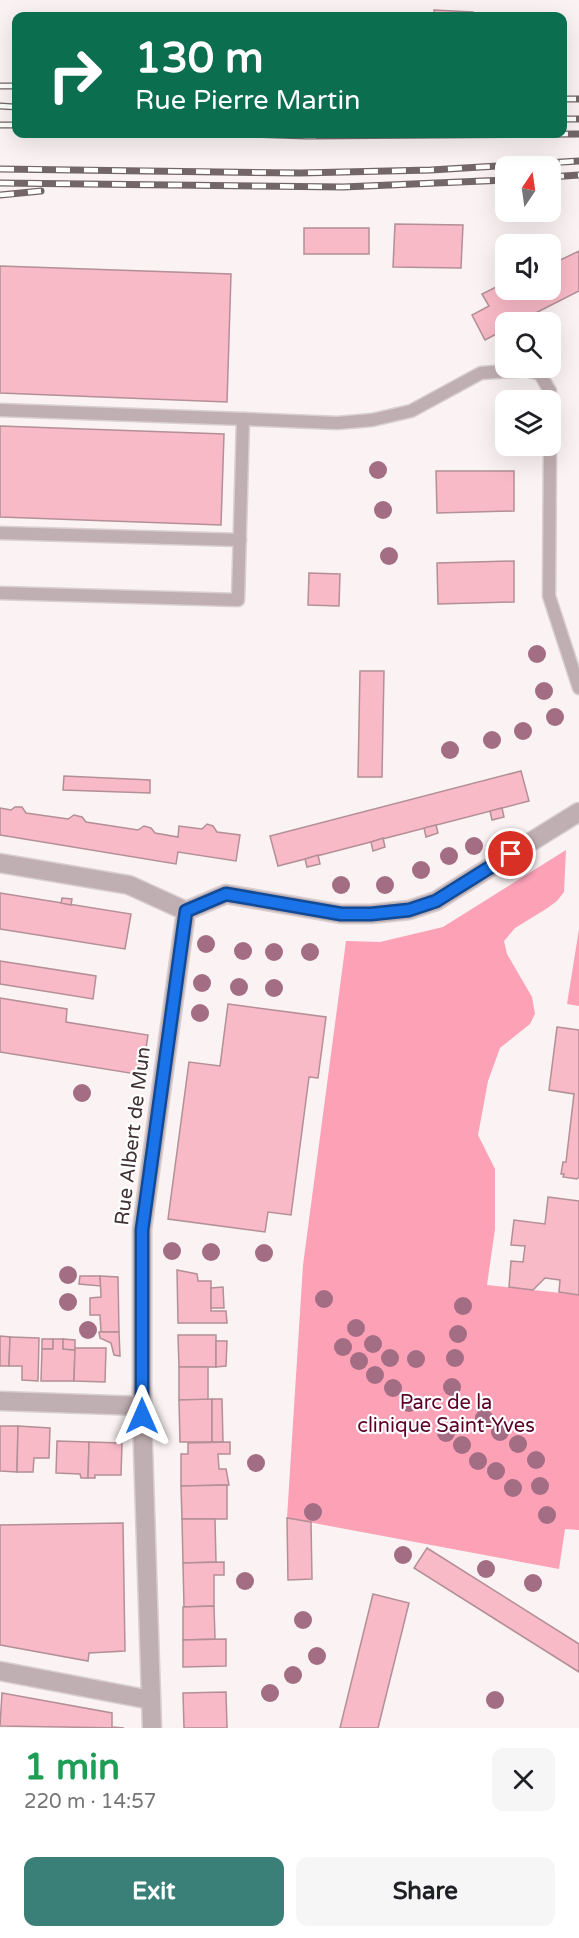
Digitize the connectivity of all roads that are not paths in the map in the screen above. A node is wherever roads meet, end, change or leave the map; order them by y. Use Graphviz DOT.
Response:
graph roads {
  1 [pos="549,390"];
  2 [pos="0,410"];
  3 [pos="243,419"];
  4 [pos="550,456"];
  5 [pos="0,533"];
  6 [pos="240,540"];
  7 [pos="0,593"];
  8 [pos="579,688"];
  9 [pos="574,821"];
  10 [pos="0,863"];
  11 [pos="186,911"];
  12 [pos="0,1401"];
  13 [pos="142,1406"];
  14 [pos="0,1671"];
  15 [pos="151,1700"];
  16 [pos="152,1728"];
  1 -- 3 [label="lane"];
  2 -- 3 [label="lane"];
  3 -- 6 [label="lane"];
  4 -- 8 [label="lane"];
  5 -- 6 [label="lane"];
  6 -- 7 [label="lane"];
  9 -- 11 [label="street"];
  10 -- 11 [label="street"];
  11 -- 13 [label="street, Rue Albert de Mun"];
  12 -- 13 [label="street"];
  13 -- 15 [label="street, Rue Albert de Mun"];
  14 -- 15 [label="street"];
  15 -- 16 [label="street, Rue Albert de Mun"];
}
